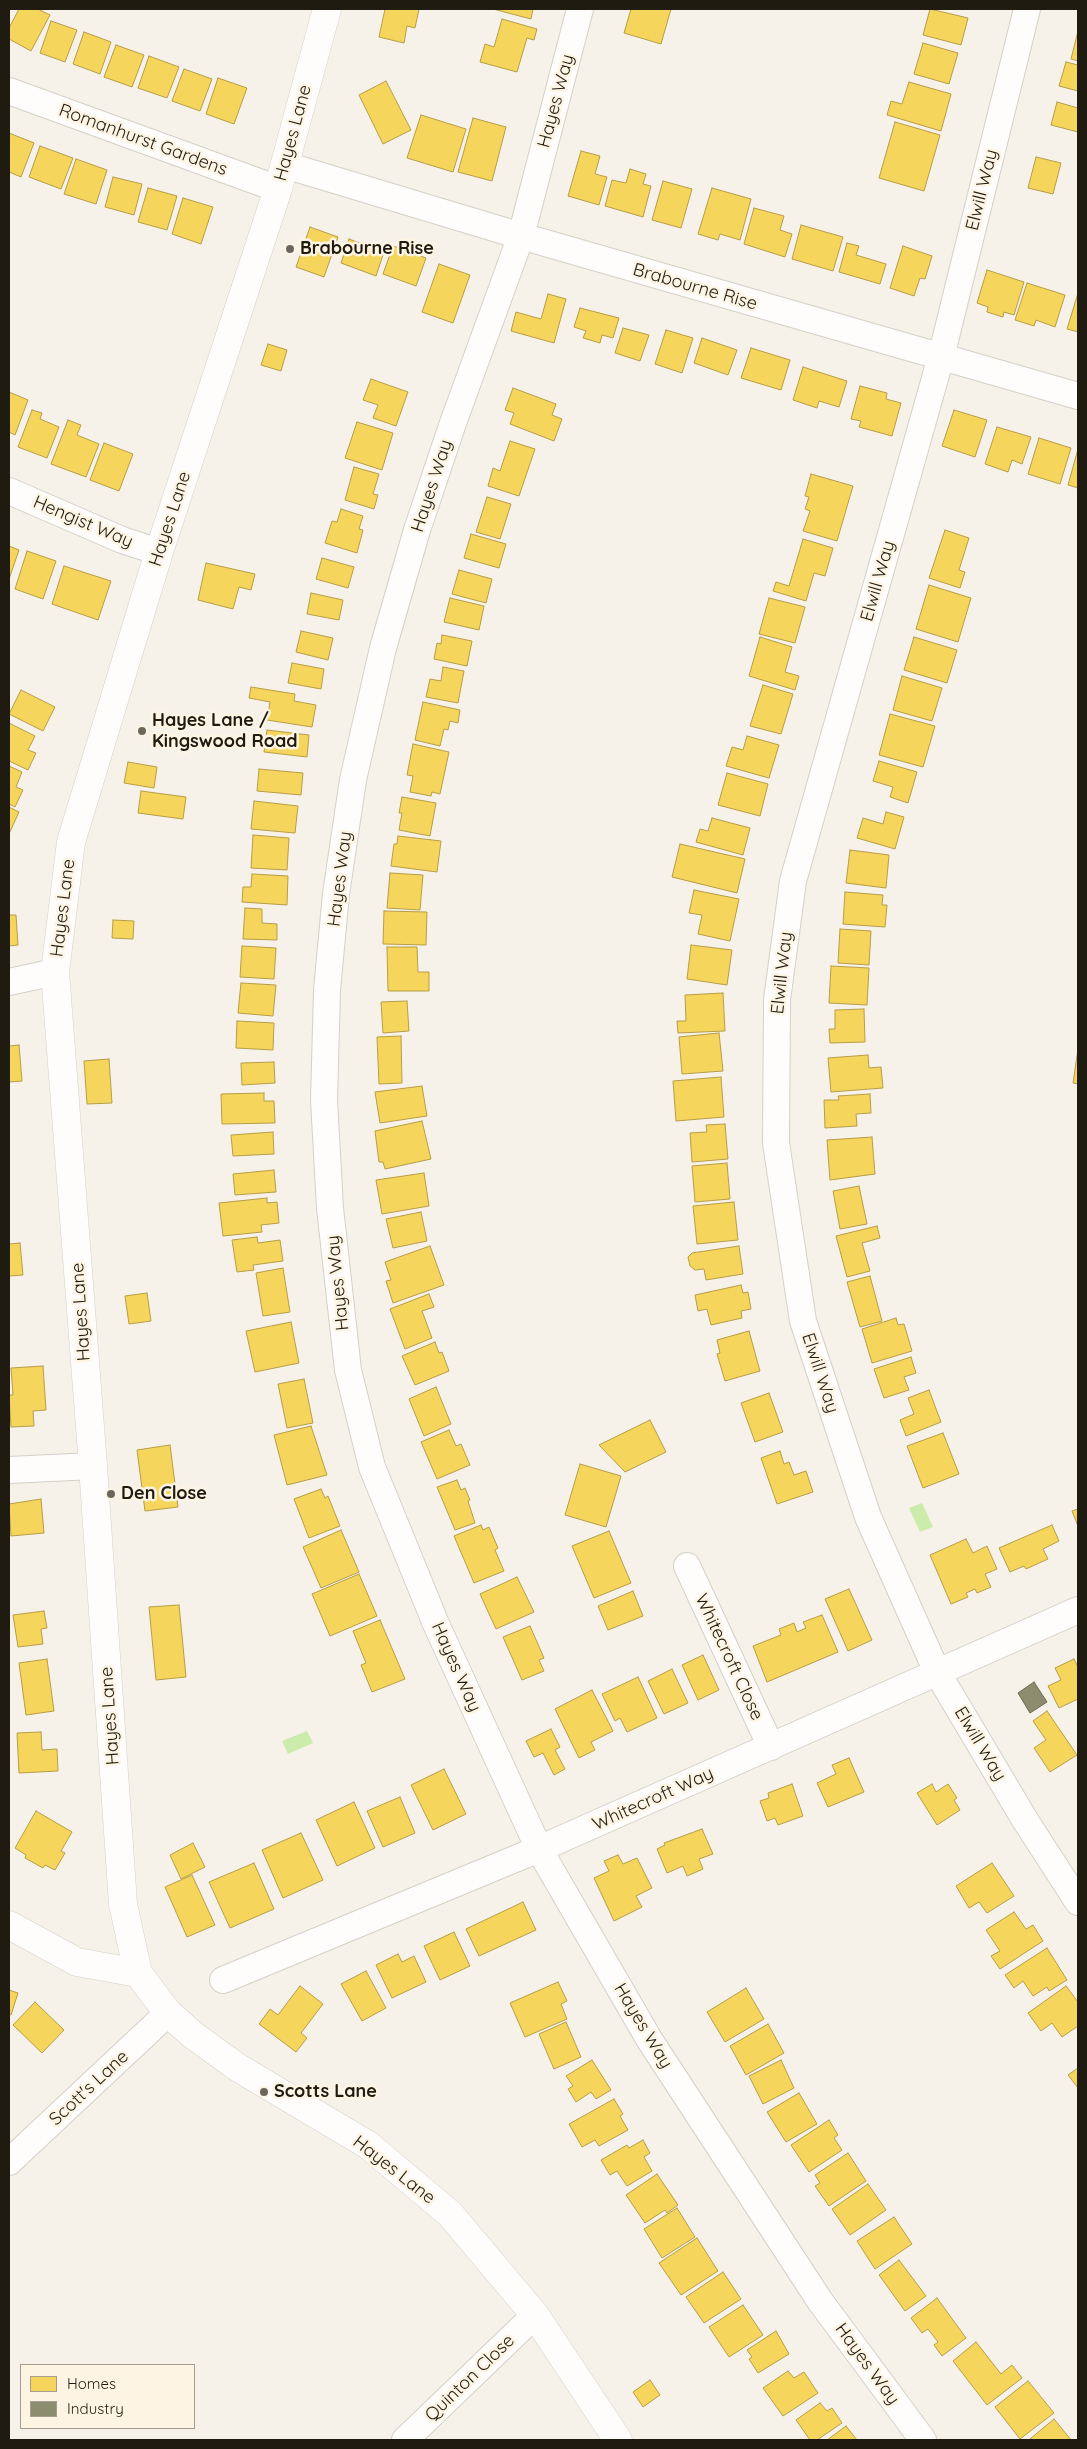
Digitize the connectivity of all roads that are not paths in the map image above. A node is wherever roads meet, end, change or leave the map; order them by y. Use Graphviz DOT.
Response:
graph roads {
  1 [pos="327,9"];
  2 [pos="580,9"];
  3 [pos="1027,9"];
  4 [pos="9,91"];
  5 [pos="282,177"];
  6 [pos="521,236"];
  7 [pos="941,357"];
  8 [pos="1078,396"];
  9 [pos="9,491"];
  10 [pos="159,552"];
  11 [pos="55,972"];
  12 [pos="9,982"];
  13 [pos="93,1466"];
  14 [pos="9,1470"];
  15 [pos="687,1566"];
  16 [pos="1078,1610"];
  17 [pos="937,1672"];
  18 [pos="771,1747"];
  19 [pos="539,1849"];
  20 [pos="1078,1902"];
  21 [pos="9,1925"];
  22 [pos="138,1973"];
  23 [pos="223,1980"];
  24 [pos="168,2013"];
  25 [pos="9,2162"];
  26 [pos="535,2315"];
  27 [pos="405,2440"];
  28 [pos="618,2440"];
  29 [pos="923,2440"];
  1 -- 5 [label="main road, Hayes Lane"];
  2 -- 6 [label="street, Hayes Way"];
  3 -- 7 [label="street, Elwill Way"];
  4 -- 5 [label="street, Romanhurst Gardens"];
  5 -- 6 [label="street, Brabourne Rise"];
  5 -- 10 [label="main road, Hayes Lane"];
  6 -- 7 [label="street, Brabourne Rise"];
  6 -- 19 [label="street, Hayes Way"];
  7 -- 8 [label="street, Brabourne Rise"];
  7 -- 17 [label="street, Elwill Way"];
  9 -- 10 [label="street, Hengist Way"];
  10 -- 11 [label="main road, Hayes Lane"];
  11 -- 12 [label="street"];
  11 -- 13 [label="main road, Hayes Lane"];
  13 -- 14 [label="street"];
  13 -- 22 [label="main road, Hayes Lane"];
  15 -- 18 [label="street, Whitecroft Close"];
  16 -- 17 [label="street, Whitecroft Way"];
  17 -- 18 [label="street, Whitecroft Way"];
  17 -- 20 [label="street, Elwill Way"];
  18 -- 19 [label="street, Whitecroft Way"];
  19 -- 23 [label="street, Whitecroft Way"];
  19 -- 29 [label="street, Hayes Way"];
  21 -- 22 [label="main road"];
  22 -- 24 [label="main road, Hayes Lane"];
  24 -- 25 [label="street, Scott's Lane"];
  24 -- 26 [label="main road, Hayes Lane"];
  26 -- 27 [label="street, Quinton Close"];
  26 -- 28 [label="main road, Hayes Lane"];
}
